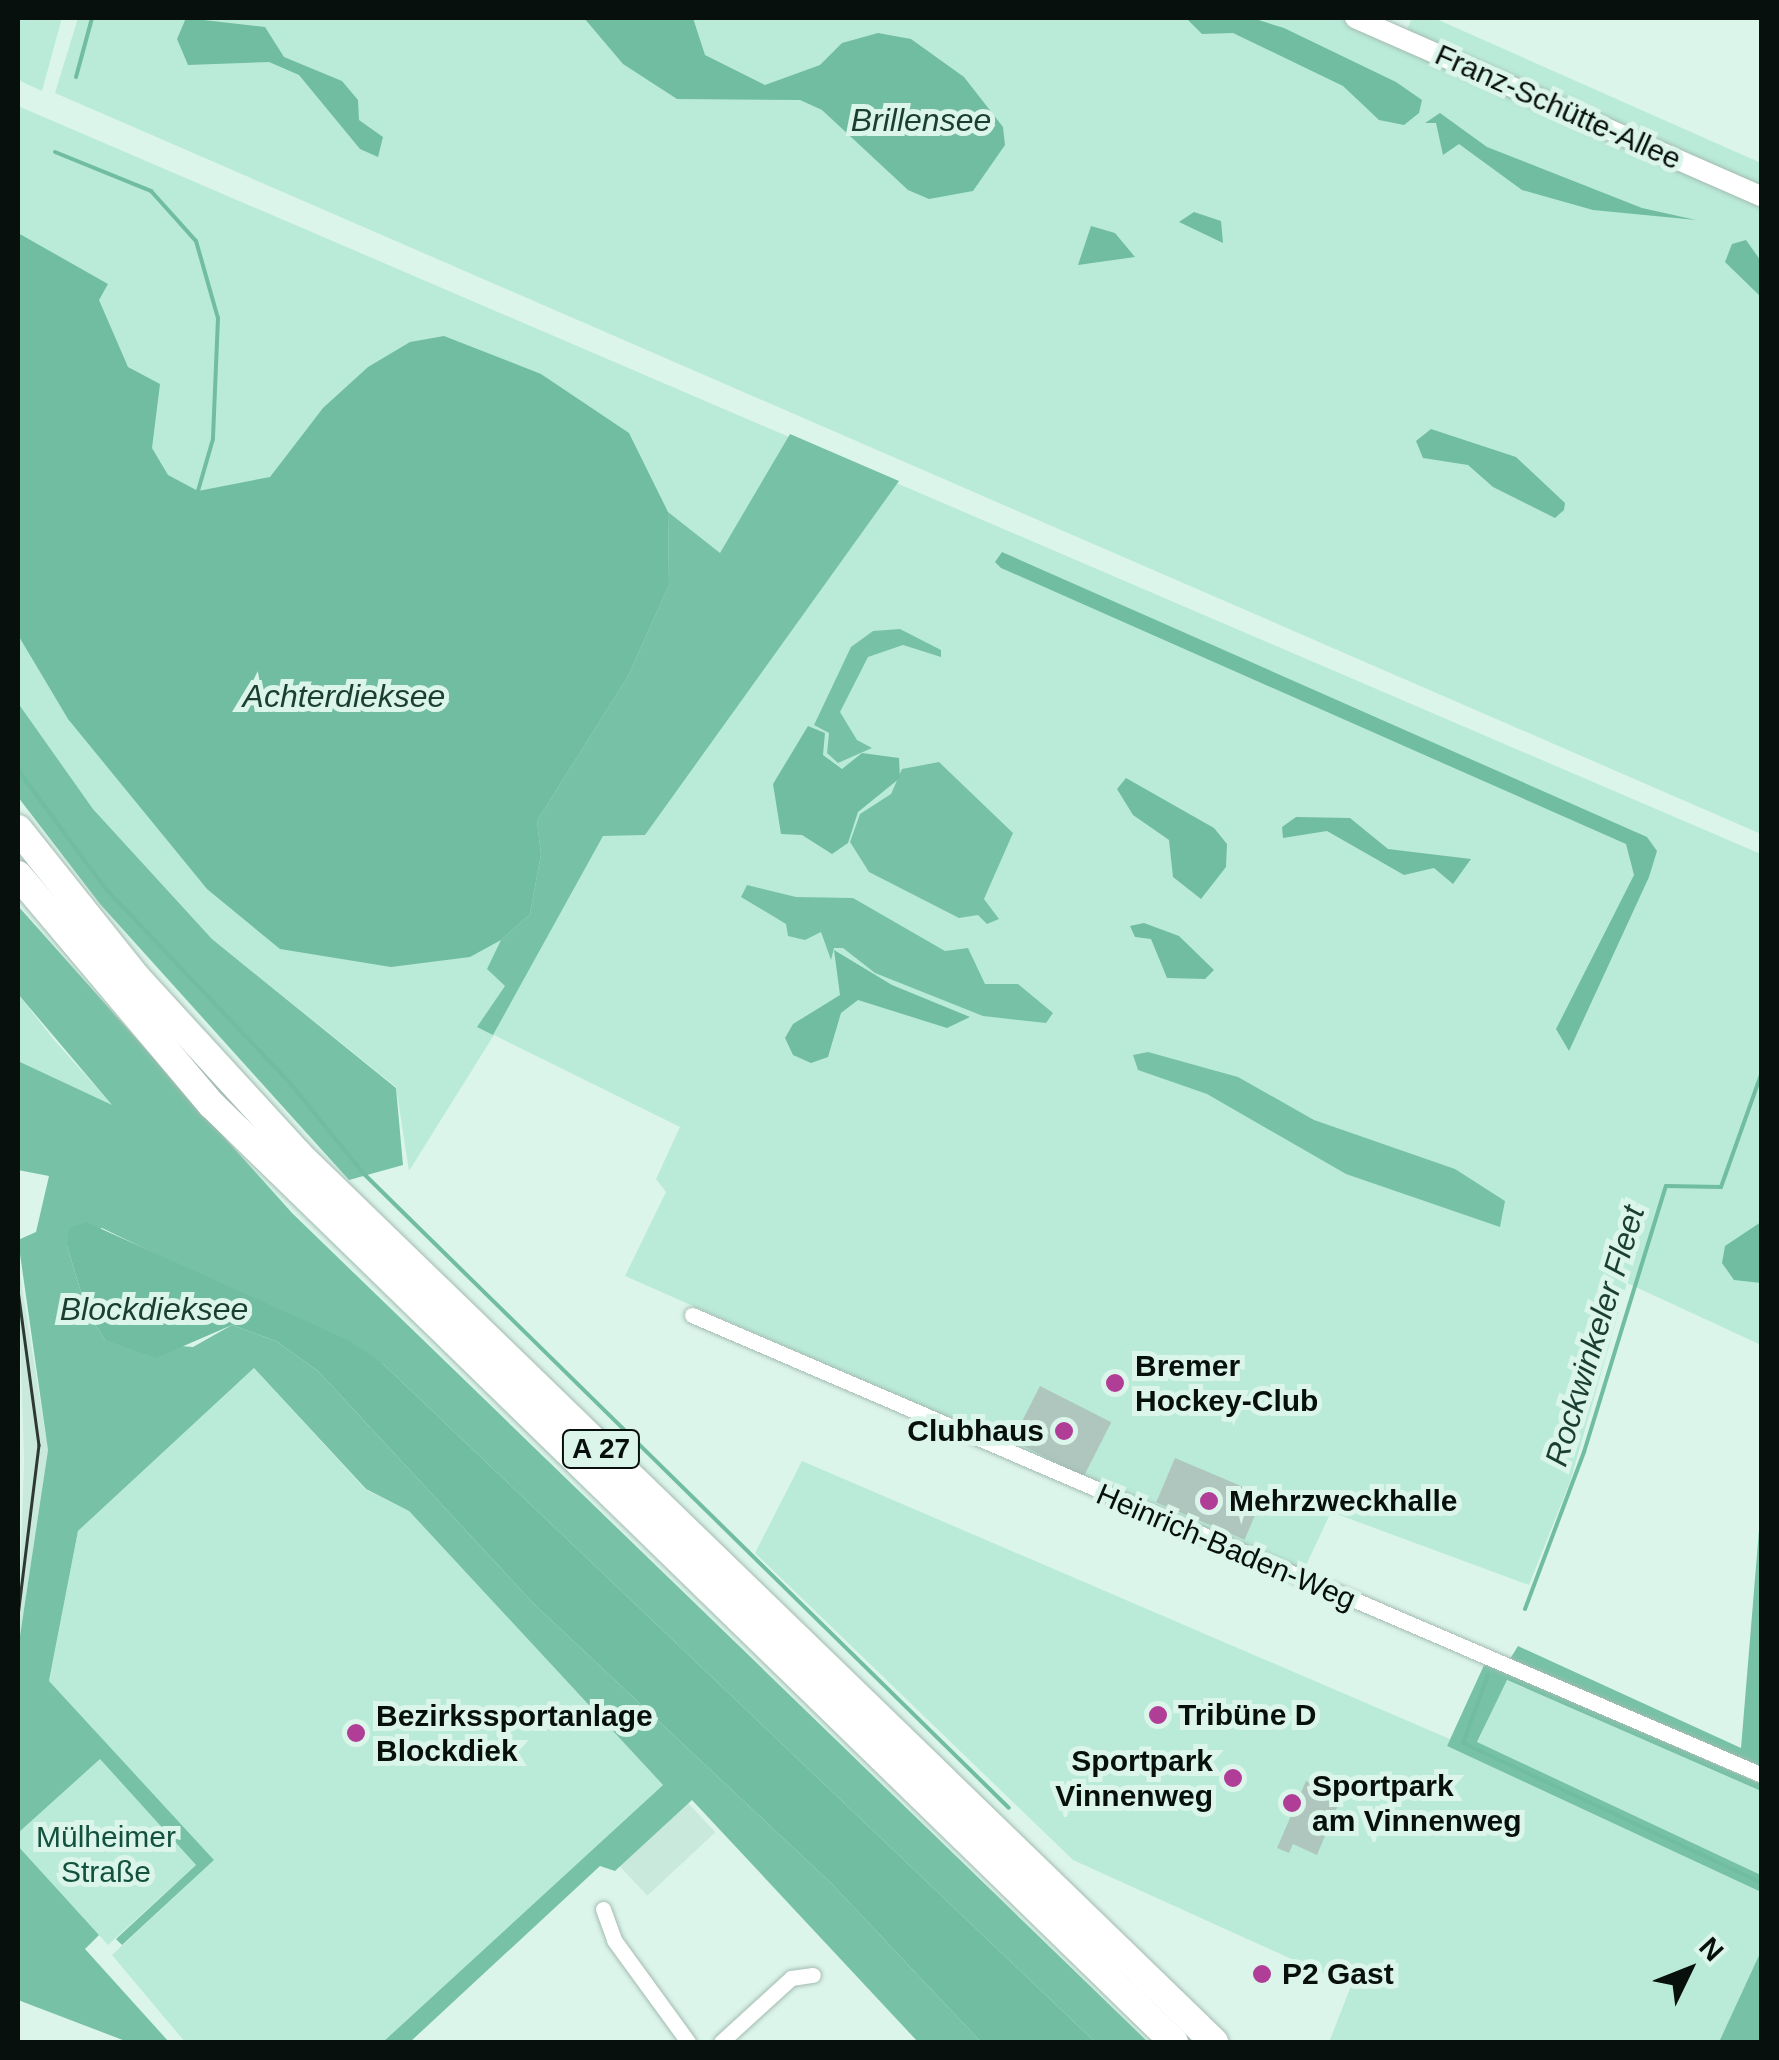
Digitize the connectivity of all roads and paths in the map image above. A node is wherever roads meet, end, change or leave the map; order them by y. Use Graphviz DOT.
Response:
graph roads {
  1 [pos="1354,18"];
  2 [pos="1762,197"];
  3 [pos="18,828"];
  4 [pos="18,875"];
  5 [pos="692,1315"];
  6 [pos="1762,1776"];
  7 [pos="603,1909"];
  8 [pos="812,1974"];
  9 [pos="688,2042"];
  10 [pos="721,2042"];
  11 [pos="1174,2042"];
  12 [pos="1214,2042"];
  1 -- 2 [label="main road, Franz-Schütte-Allee"];
  3 -- 12 [label="highway, A 27"];
  4 -- 11 [label="highway, A 27"];
  5 -- 6 [label="street, Heinrich-Baden-Weg"];
  7 -- 9 [label="street"];
  8 -- 10 [label="street"];
}
